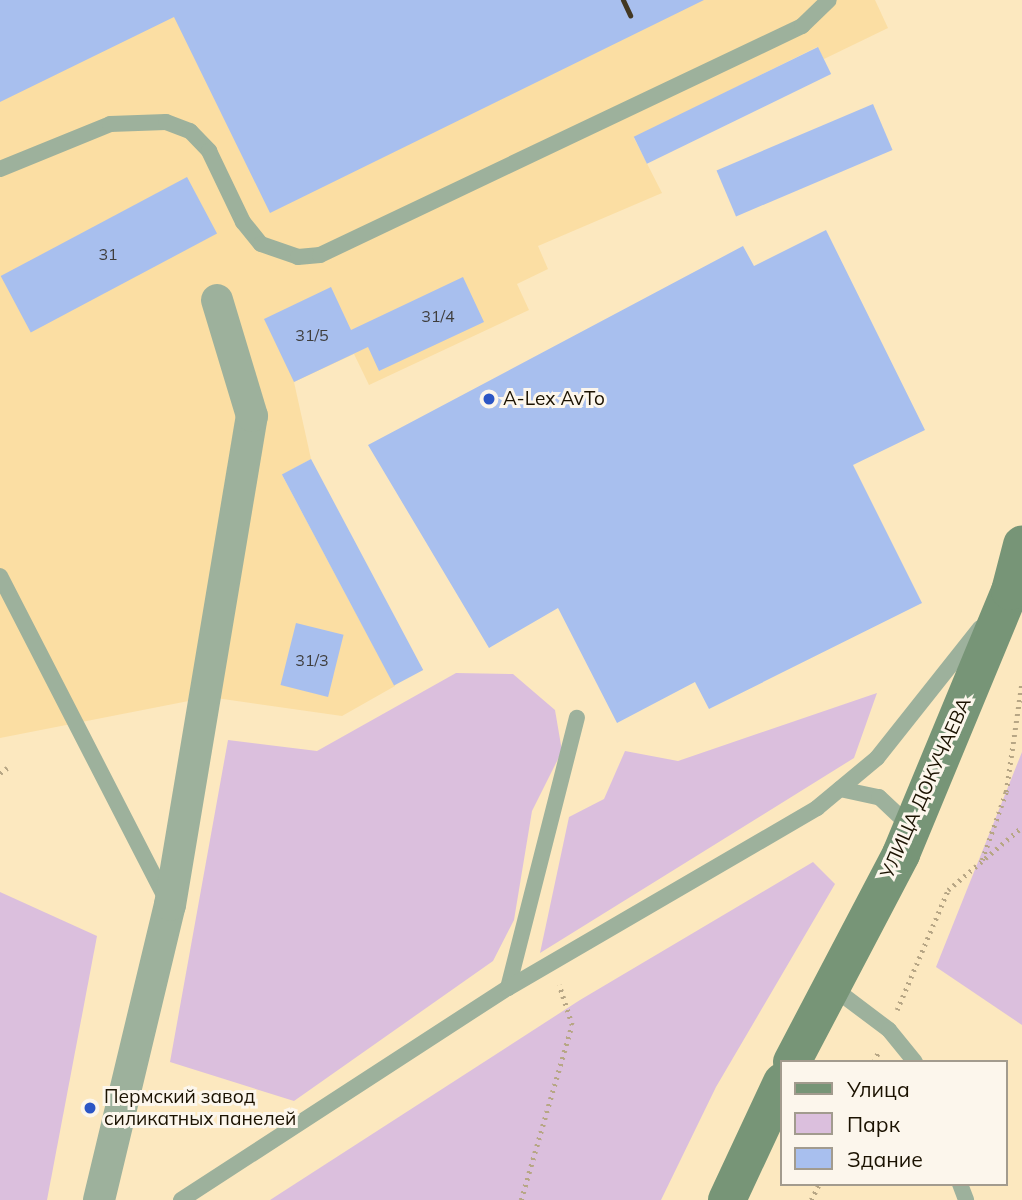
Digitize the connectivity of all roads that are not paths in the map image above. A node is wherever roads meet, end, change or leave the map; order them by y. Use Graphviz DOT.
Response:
graph roads {
  1 [pos="829,0"];
  2 [pos="0,169"];
  3 [pos="217,300"];
  4 [pos="1022,545"];
  5 [pos="0,576"];
  6 [pos="1010,591"];
  7 [pos="578,718"];
  8 [pos="840,789"];
  9 [pos="912,828"];
  10 [pos="170,905"];
  11 [pos="828,984"];
  12 [pos="508,988"];
  13 [pos="793,1060"];
  14 [pos="913,1060"];
  15 [pos="780,1086"];
  16 [pos="99,1200"];
  17 [pos="181,1200"];
  18 [pos="727,1200"];
  1 -- 2 [label="lane"];
  3 -- 10 [label="street"];
  4 -- 6 [label="main road, УЛИЦА ДОКУЧАЕВА"];
  5 -- 10 [label="lane"];
  6 -- 8 [label="lane"];
  6 -- 9 [label="main road, УЛИЦА ДОКУЧАЕВА"];
  7 -- 12 [label="lane"];
  8 -- 9 [label="lane"];
  8 -- 12 [label="lane"];
  9 -- 11 [label="main road, УЛИЦА ДОКУЧАЕВА"];
  10 -- 16 [label="street"];
  11 -- 13 [label="main road, УЛИЦА ДОКУЧАЕВА"];
  11 -- 14 [label="lane"];
  12 -- 17 [label="lane"];
  15 -- 18 [label="main road"];
}
